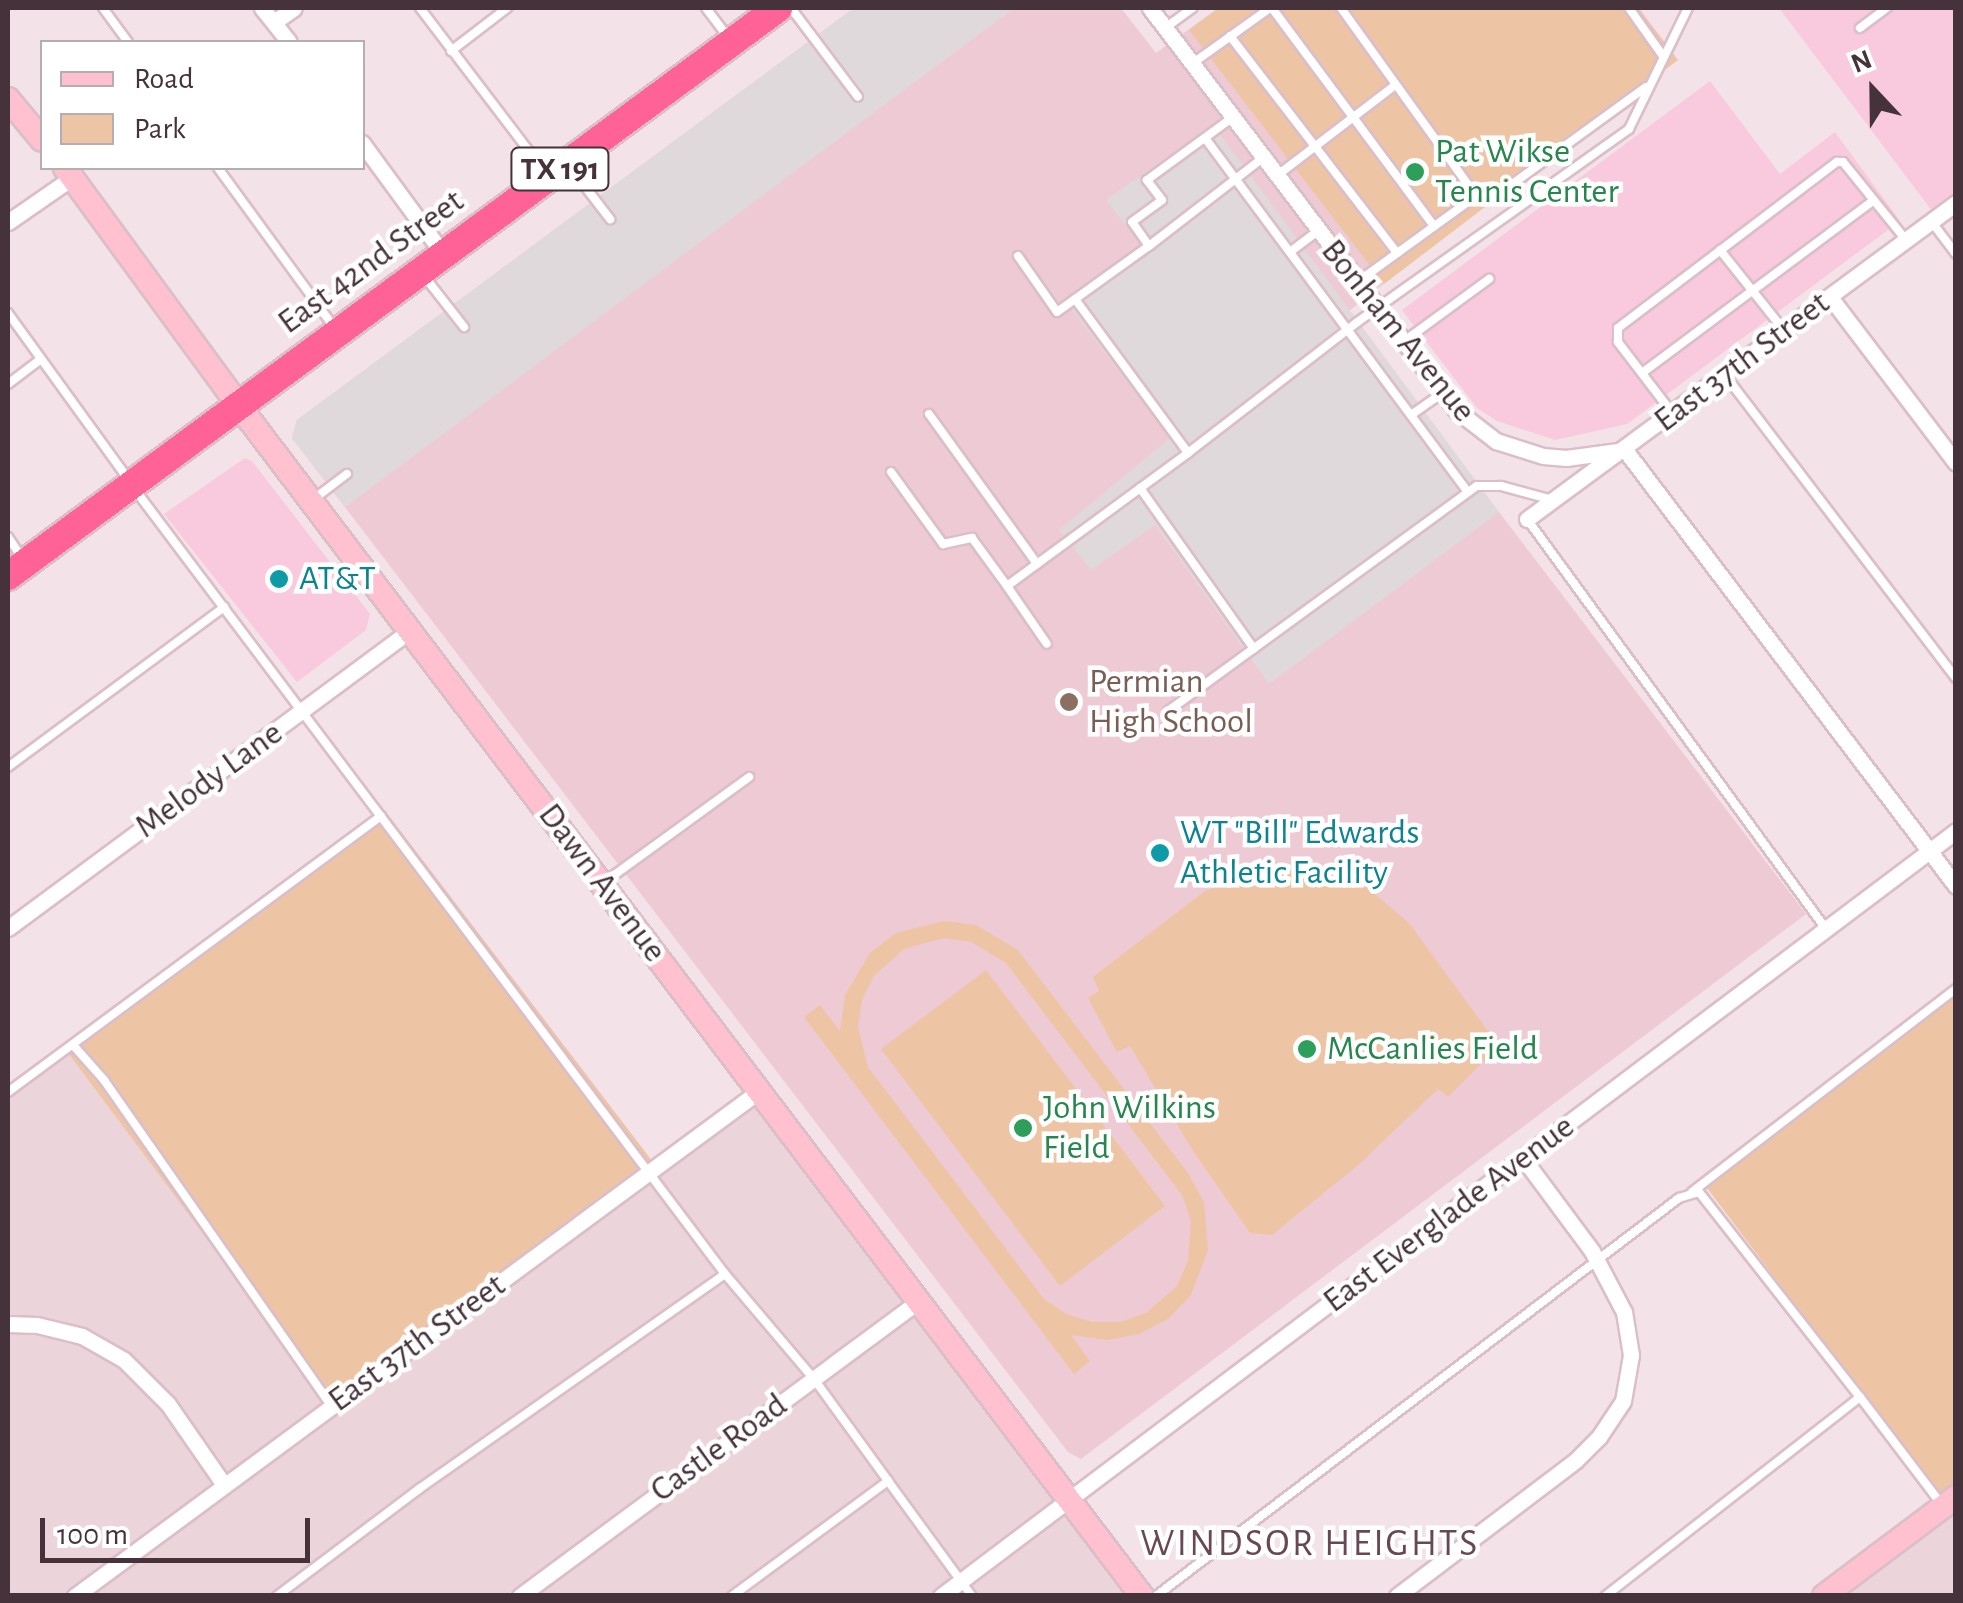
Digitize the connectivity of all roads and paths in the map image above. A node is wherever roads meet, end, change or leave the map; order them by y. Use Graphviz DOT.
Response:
graph roads {
  1 [pos="102,8"];
  2 [pos="262,8"];
  3 [pos="294,8"];
  4 [pos="420,8"];
  5 [pos="506,8"];
  6 [pos="706,8"];
  7 [pos="778,8"];
  8 [pos="791,8"];
  9 [pos="1150,8"];
  10 [pos="1192,8"];
  11 [pos="1271,8"];
  12 [pos="1340,8"];
  13 [pos="1629,8"];
  14 [pos="1688,8"];
  15 [pos="1887,8"];
  16 [pos="274,22"];
  17 [pos="1165,28"];
  18 [pos="1860,28"];
  19 [pos="1230,36"];
  20 [pos="126,40"];
  21 [pos="288,40"];
  22 [pos="732,42"];
  23 [pos="451,51"];
  24 [pos="1664,56"];
  25 [pos="1193,63"];
  26 [pos="1650,84"];
  27 [pos="1394,86"];
  28 [pos="858,97"];
  29 [pos="8,99"];
  30 [pos="1356,115"];
  31 [pos="1233,118"];
  32 [pos="40,138"];
  33 [pos="1205,138"];
  34 [pos="1317,144"];
  35 [pos="365,148"];
  36 [pos="1263,158"];
  37 [pos="219,170"];
  38 [pos="558,170"];
  39 [pos="69,172"];
  40 [pos="1276,176"];
  41 [pos="1235,178"];
  42 [pos="1476,196"];
  43 [pos="1874,200"];
  44 [pos="1956,203"];
  45 [pos="610,219"];
  46 [pos="1931,221"];
  47 [pos="8,222"];
  48 [pos="1434,226"];
  49 [pos="1317,232"];
  50 [pos="1906,240"];
  51 [pos="1149,246"];
  52 [pos="1720,250"];
  53 [pos="1290,252"];
  54 [pos="1397,253"];
  55 [pos="1956,254"];
  56 [pos="444,255"];
  57 [pos="1018,256"];
  58 [pos="420,272"];
  59 [pos="1490,278"];
  60 [pos="1357,282"];
  61 [pos="1751,290"];
  62 [pos="1830,297"];
  63 [pos="1076,299"];
  64 [pos="1378,310"];
  65 [pos="8,313"];
  66 [pos="464,328"];
  67 [pos="1347,329"];
  68 [pos="1784,331"];
  69 [pos="338,332"];
  70 [pos="1402,342"];
  71 [pos="41,359"];
  72 [pos="1642,373"];
  73 [pos="1725,375"];
  74 [pos="8,384"];
  75 [pos="1441,394"];
  76 [pos="239,406"];
  77 [pos="928,414"];
  78 [pos="1673,414"];
  79 [pos="1411,415"];
  80 [pos="1625,450"];
  81 [pos="1188,453"];
  82 [pos="1956,463"];
  83 [pos="891,472"];
  84 [pos="346,474"];
  85 [pos="132,485"];
  86 [pos="1140,488"];
  87 [pos="1468,492"];
  88 [pos="1554,500"];
  89 [pos="311,501"];
  90 [pos="1527,519"];
  91 [pos="8,538"];
  92 [pos="1036,564"];
  93 [pos="16,570"];
  94 [pos="1007,586"];
  95 [pos="224,608"];
  96 [pos="410,631"];
  97 [pos="1047,644"];
  98 [pos="1254,648"];
  99 [pos="1956,678"];
  100 [pos="302,711"];
  101 [pos="1168,711"];
  102 [pos="8,767"];
  103 [pos="749,776"];
  104 [pos="381,816"];
  105 [pos="1956,831"];
  106 [pos="1929,851"];
  107 [pos="602,884"];
  108 [pos="1956,886"];
  109 [pos="8,928"];
  110 [pos="1826,928"];
  111 [pos="1956,989"];
  112 [pos="74,1045"];
  113 [pos="759,1090"];
  114 [pos="8,1092"];
  115 [pos="1523,1158"];
  116 [pos="650,1170"];
  117 [pos="1692,1192"];
  118 [pos="1597,1260"];
  119 [pos="725,1274"];
  120 [pos="919,1301"];
  121 [pos="8,1324"];
  122 [pos="814,1379"];
  123 [pos="1860,1397"];
  124 [pos="331,1406"];
  125 [pos="888,1481"];
  126 [pos="224,1485"];
  127 [pos="1070,1500"];
  128 [pos="1949,1502"];
  129 [pos="961,1580"];
  130 [pos="74,1596"];
  131 [pos="278,1596"];
  132 [pos="520,1596"];
  133 [pos="732,1596"];
  134 [pos="941,1596"];
  135 [pos="972,1596"];
  136 [pos="1142,1596"];
  137 [pos="1156,1596"];
  138 [pos="1397,1596"];
  139 [pos="1605,1596"];
  140 [pos="1824,1596"];
  1 -- 20 [label="lane"];
  2 -- 16 [label="street"];
  3 -- 16 [label="street"];
  4 -- 23 [label="lane"];
  5 -- 23 [label="lane"];
  6 -- 22 [label="lane"];
  7 -- 22 [label="highway, East 42nd Street / TX 191"];
  8 -- 28 [label="lane"];
  9 -- 17 [label="street, Bonham Avenue"];
  10 -- 17 [label="lane"];
  11 -- 19 [label="lane"];
  11 -- 30 [label="lane"];
  12 -- 27 [label="lane"];
  13 -- 24 [label="lane"];
  14 -- 24 [label="lane"];
  15 -- 18 [label="lane"];
  16 -- 21 [label="street"];
  17 -- 25 [label="street, Bonham Avenue"];
  19 -- 25 [label="lane"];
  19 -- 34 [label="lane"];
  22 -- 38 [label="highway, East 42nd Street / TX 191"];
  23 -- 38 [label="lane"];
  24 -- 26 [label="lane"];
  25 -- 31 [label="street, Bonham Avenue"];
  26 -- 42 [label="lane"];
  26 -- 64 [label="lane"];
  27 -- 30 [label="lane"];
  27 -- 42 [label="lane"];
  29 -- 32 [label="street"];
  30 -- 34 [label="lane"];
  30 -- 48 [label="lane"];
  31 -- 33 [label="lane"];
  31 -- 36 [label="street, Bonham Avenue"];
  33 -- 41 [label="lane"];
  33 -- 51 [label="lane"];
  34 -- 40 [label="lane"];
  34 -- 54 [label="lane"];
  35 -- 56 [label="street"];
  36 -- 40 [label="street, Bonham Avenue"];
  36 -- 41 [label="lane"];
  37 -- 69 [label="lane"];
  38 -- 45 [label="lane"];
  38 -- 56 [label="highway, East 42nd Street / TX 191"];
  39 -- 47 [label="street"];
  39 -- 76 [label="street, Dawn Avenue"];
  40 -- 49 [label="street, Bonham Avenue"];
  41 -- 51 [label="lane"];
  41 -- 53 [label="lane"];
  42 -- 48 [label="lane"];
  43 -- 50 [label="lane"];
  43 -- 52 [label="lane"];
  43 -- 61 [label="lane"];
  44 -- 46 [label="street, East 37th Street"];
  46 -- 50 [label="street, East 37th Street"];
  46 -- 55 [label="lane"];
  48 -- 54 [label="lane"];
  49 -- 53 [label="lane"];
  49 -- 60 [label="street, Bonham Avenue"];
  50 -- 62 [label="street, East 37th Street"];
  51 -- 63 [label="lane"];
  52 -- 61 [label="lane"];
  52 -- 72 [label="lane"];
  53 -- 67 [label="lane"];
  54 -- 60 [label="lane"];
  56 -- 58 [label="highway, East 42nd Street / TX 191"];
  57 -- 63 [label="lane"];
  58 -- 66 [label="lane"];
  58 -- 69 [label="highway, East 42nd Street / TX 191"];
  59 -- 70 [label="lane"];
  60 -- 64 [label="street, Bonham Avenue"];
  61 -- 68 [label="lane"];
  61 -- 72 [label="lane"];
  62 -- 68 [label="street, East 37th Street"];
  62 -- 82 [label="street"];
  63 -- 81 [label="lane"];
  64 -- 67 [label="lane"];
  64 -- 70 [label="street, Bonham Avenue"];
  65 -- 71 [label="lane"];
  67 -- 79 [label="lane"];
  67 -- 81 [label="lane"];
  68 -- 73 [label="street, East 37th Street"];
  69 -- 76 [label="highway, East 42nd Street / TX 191"];
  70 -- 75 [label="street, Bonham Avenue"];
  71 -- 74 [label="lane"];
  71 -- 85 [label="lane"];
  72 -- 78 [label="lane"];
  73 -- 78 [label="street, East 37th Street"];
  73 -- 99 [label="lane"];
  75 -- 79 [label="lane"];
  75 -- 80 [label="street, Bonham Avenue"];
  76 -- 85 [label="highway, East 42nd Street / TX 191"];
  76 -- 89 [label="street, Dawn Avenue"];
  77 -- 92 [label="lane"];
  78 -- 80 [label="street, East 37th Street"];
  79 -- 87 [label="lane"];
  80 -- 88 [label="street, East 37th Street"];
  80 -- 106 [label="street"];
  81 -- 86 [label="lane"];
  83 -- 94 [label="lane"];
  84 -- 89 [label="lane"];
  85 -- 93 [label="highway, East 42nd Street / TX 191"];
  85 -- 95 [label="lane"];
  86 -- 92 [label="lane"];
  86 -- 98 [label="lane"];
  87 -- 88 [label="lane"];
  87 -- 98 [label="lane"];
  88 -- 90 [label="street, East 37th Street"];
  89 -- 96 [label="street, Dawn Avenue"];
  90 -- 110 [label="lane"];
  91 -- 93 [label="lane"];
  92 -- 94 [label="lane"];
  94 -- 97 [label="lane"];
  95 -- 100 [label="lane"];
  95 -- 102 [label="lane"];
  96 -- 100 [label="street, Melody Lane"];
  96 -- 107 [label="street, Dawn Avenue"];
  98 -- 101 [label="lane"];
  100 -- 104 [label="lane"];
  100 -- 109 [label="street, Melody Lane"];
  103 -- 107 [label="lane"];
  104 -- 112 [label="lane"];
  104 -- 116 [label="lane"];
  105 -- 106 [label="street, East Everglade Avenue"];
  106 -- 108 [label="street"];
  106 -- 110 [label="street, East Everglade Avenue"];
  107 -- 113 [label="street, Dawn Avenue"];
  110 -- 115 [label="street, East Everglade Avenue"];
  111 -- 117 [label="lane"];
  112 -- 114 [label="lane"];
  112 -- 124 [label="lane"];
  113 -- 116 [label="street, East 37th Street"];
  113 -- 120 [label="street, Dawn Avenue"];
  115 -- 118 [label="street"];
  115 -- 127 [label="street, East Everglade Avenue"];
  116 -- 119 [label="lane"];
  116 -- 124 [label="street, East 37th Street"];
  117 -- 118 [label="lane"];
  117 -- 123 [label="lane"];
  118 -- 137 [label="lane"];
  118 -- 138 [label="street"];
  119 -- 122 [label="lane"];
  119 -- 131 [label="lane"];
  120 -- 122 [label="street, Castle Road"];
  120 -- 127 [label="street, Dawn Avenue"];
  121 -- 126 [label="street"];
  122 -- 125 [label="lane"];
  122 -- 132 [label="street, Castle Road"];
  123 -- 128 [label="lane"];
  123 -- 139 [label="lane"];
  124 -- 126 [label="street, East 37th Street"];
  125 -- 129 [label="lane"];
  125 -- 133 [label="lane"];
  126 -- 130 [label="street, East 37th Street"];
  127 -- 129 [label="street, East Everglade Avenue"];
  127 -- 136 [label="street, Dawn Avenue"];
  128 -- 140 [label="street"];
  129 -- 134 [label="street, East Everglade Avenue"];
  129 -- 135 [label="lane"];
}
